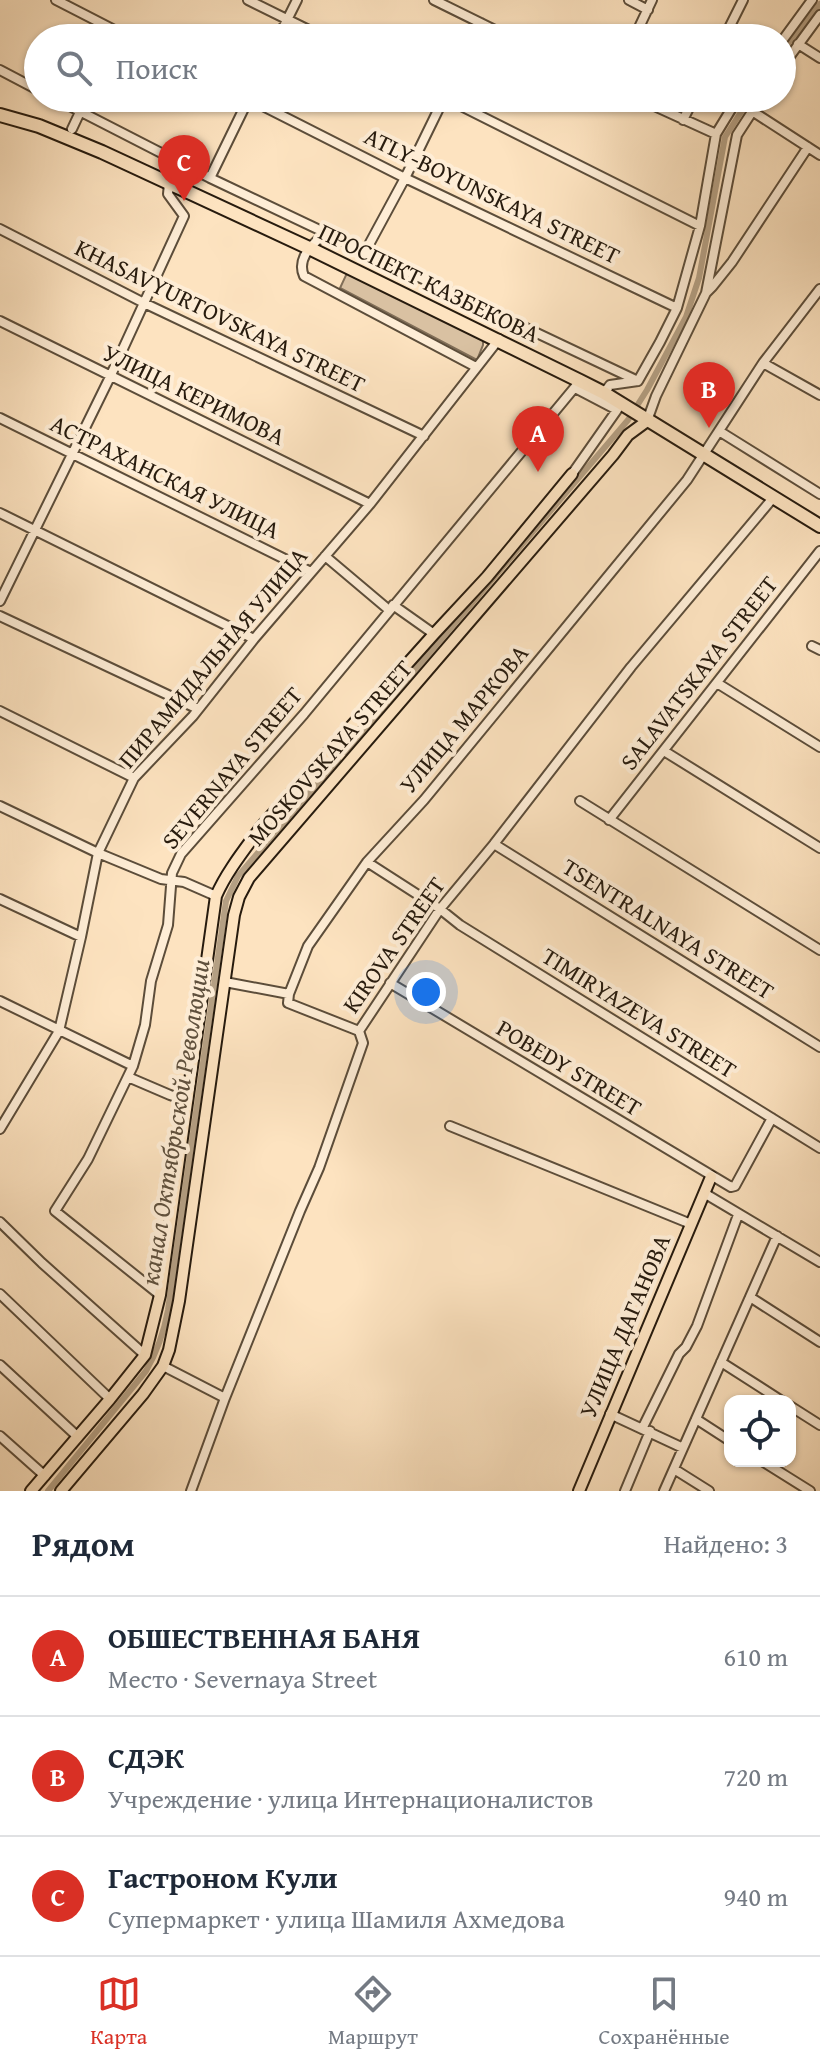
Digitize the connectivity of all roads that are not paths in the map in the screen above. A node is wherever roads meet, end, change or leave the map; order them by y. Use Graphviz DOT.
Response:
graph roads {
  1 [pos="56,0"];
  2 [pos="248,0"];
  3 [pos="297,0"];
  4 [pos="434,0"];
  5 [pos="629,0"];
  6 [pos="652,0"];
  7 [pos="743,0"];
  8 [pos="812,0"];
  9 [pos="648,10"];
  10 [pos="820,15"];
  11 [pos="287,19"];
  12 [pos="481,23"];
  13 [pos="103,24"];
  14 [pos="285,24"];
  15 [pos="297,24"];
  16 [pos="641,24"];
  17 [pos="731,24"];
  18 [pos="794,24"];
  19 [pos="798,44"];
  20 [pos="796,47"];
  21 [pos="820,58"];
  22 [pos="0,70"];
  23 [pos="24,83"];
  24 [pos="0,112"];
  25 [pos="80,112"];
  26 [pos="241,112"];
  27 [pos="275,112"];
  28 [pos="437,112"];
  29 [pos="472,112"];
  30 [pos="666,112"];
  31 [pos="687,112"];
  32 [pos="729,112"];
  33 [pos="751,112"];
  34 [pos="754,112"];
  35 [pos="683,120"];
  36 [pos="72,129"];
  37 [pos="716,134"];
  38 [pos="808,147"];
  39 [pos="820,155"];
  40 [pos="210,178"];
  41 [pos="405,178"];
  42 [pos="169,183"];
  43 [pos="700,226"];
  44 [pos="0,229"];
  45 [pos="325,233"];
  46 [pos="310,247"];
  47 [pos="365,252"];
  48 [pos="819,291"];
  49 [pos="706,293"];
  50 [pos="144,303"];
  51 [pos="677,308"];
  52 [pos="0,321"];
  53 [pos="499,339"];
  54 [pos="763,363"];
  55 [pos="476,367"];
  56 [pos="110,377"];
  57 [pos="638,381"];
  58 [pos="578,384"];
  59 [pos="605,392"];
  60 [pos="820,395"];
  61 [pos="644,416"];
  62 [pos="0,418"];
  63 [pos="719,431"];
  64 [pos="424,436"];
  65 [pos="72,452"];
  66 [pos="704,453"];
  67 [pos="572,474"];
  68 [pos="820,494"];
  69 [pos="773,498"];
  70 [pos="370,504"];
  71 [pos="0,513"];
  72 [pos="820,520"];
  73 [pos="820,526"];
  74 [pos="34,530"];
  75 [pos="820,551"];
  76 [pos="325,556"];
  77 [pos="311,572"];
  78 [pos="0,601"];
  79 [pos="391,607"];
  80 [pos="0,616"];
  81 [pos="434,634"];
  82 [pos="254,639"];
  83 [pos="717,683"];
  84 [pos="198,709"];
  85 [pos="0,711"];
  86 [pos="820,747"];
  87 [pos="333,748"];
  88 [pos="664,751"];
  89 [pos="347,762"];
  90 [pos="134,778"];
  91 [pos="580,801"];
  92 [pos="0,806"];
  93 [pos="609,820"];
  94 [pos="494,844"];
  95 [pos="820,848"];
  96 [pos="98,853"];
  97 [pos="367,862"];
  98 [pos="172,879"];
  99 [pos="216,896"];
  100 [pos="0,899"];
  101 [pos="440,909"];
  102 [pos="81,937"];
  103 [pos="820,950"];
  104 [pos="225,982"];
  105 [pos="390,983"];
  106 [pos="289,994"];
  107 [pos="0,1001"];
  108 [pos="59,1031"];
  109 [pos="359,1031"];
  110 [pos="820,1047"];
  111 [pos="133,1066"];
  112 [pos="128,1077"];
  113 [pos="188,1101"];
  114 [pos="772,1118"];
  115 [pos="450,1126"];
  116 [pos="0,1129"];
  117 [pos="820,1148"];
  118 [pos="712,1177"];
  119 [pos="704,1194"];
  120 [pos="738,1215"];
  121 [pos="0,1222"];
  122 [pos="691,1224"];
  123 [pos="777,1236"];
  124 [pos="820,1262"];
  125 [pos="0,1294"];
  126 [pos="160,1295"];
  127 [pos="750,1297"];
  128 [pos="820,1342"];
  129 [pos="145,1355"];
  130 [pos="721,1362"];
  131 [pos="0,1365"];
  132 [pos="163,1366"];
  133 [pos="773,1395"];
  134 [pos="225,1398"];
  135 [pos="110,1399"];
  136 [pos="796,1410"];
  137 [pos="611,1414"];
  138 [pos="696,1419"];
  139 [pos="820,1425"];
  140 [pos="646,1430"];
  141 [pos="0,1436"];
  142 [pos="78,1437"];
  143 [pos="724,1437"];
  144 [pos="683,1448"];
  145 [pos="772,1467"];
  146 [pos="674,1469"];
  147 [pos="45,1476"];
  148 [pos="66,1489"];
  149 [pos="31,1491"];
  150 [pos="191,1491"];
  151 [pos="580,1491"];
  152 [pos="625,1491"];
  153 [pos="664,1491"];
  154 [pos="709,1491"];
  155 [pos="810,1491"];
  1 -- 13 [label="street"];
  2 -- 11 [label="street"];
  3 -- 11 [label="street"];
  4 -- 12 [label="street"];
  5 -- 9 [label="street"];
  6 -- 9 [label="street"];
  7 -- 17 [label="street"];
  8 -- 18 [label="street"];
  9 -- 16 [label="street"];
  10 -- 19 [label="street"];
  11 -- 14 [label="street"];
  11 -- 15 [label="street"];
  19 -- 20 [label="street"];
  19 -- 21 [label="street"];
  22 -- 23 [label="street"];
  24 -- 42 [label="highway, ПРОСПЕКТ КАЗБЕКОВА"];
  24 -- 46 [label="highway, ПРОСПЕКТ КАЗБЕКОВА"];
  25 -- 36 [label="street"];
  25 -- 40 [label="street"];
  26 -- 40 [label="street"];
  27 -- 41 [label="street, ATLY-BOYUNSKAYA STREET"];
  28 -- 41 [label="street"];
  29 -- 43 [label="street"];
  30 -- 35 [label="street"];
  31 -- 35 [label="street"];
  32 -- 37 [label="street"];
  33 -- 49 [label="street, MOSKOVSKAYA STREET"];
  34 -- 38 [label="street"];
  35 -- 37 [label="street"];
  37 -- 43 [label="street"];
  38 -- 39 [label="street"];
  38 -- 49 [label="street"];
  40 -- 45 [label="street"];
  41 -- 47 [label="street"];
  41 -- 51 [label="street, ATLY-BOYUNSKAYA STREET"];
  42 -- 46 [label="highway, ПРОСПЕКТ КАЗБЕКОВА"];
  42 -- 50 [label="street"];
  43 -- 51 [label="street"];
  44 -- 50 [label="street, KHASAVYURTOVSKAYA STREET"];
  45 -- 46 [label="street"];
  45 -- 47 [label="street"];
  46 -- 53 [label="highway, ПРОСПЕКТ КАЗБЕКОВА"];
  46 -- 55 [label="street"];
  47 -- 57 [label="street"];
  48 -- 54 [label="street, УЛИЦА МАРКОВА"];
  49 -- 61 [label="street, MOSKOVSKAYA STREET"];
  50 -- 56 [label="street"];
  50 -- 64 [label="street, KHASAVYURTOVSKAYA STREET"];
  51 -- 57 [label="street"];
  52 -- 56 [label="street, УЛИЦА КЕРИМОВА"];
  53 -- 55 [label="street, ПИРАМИДАЛЬНАЯ УЛИЦА"];
  53 -- 58 [label="highway, ПРОСПЕКТ КАЗБЕКОВА"];
  53 -- 59 [label="highway, ПРОСПЕКТ КАЗБЕКОВА"];
  54 -- 60 [label="street"];
  54 -- 63 [label="street, УЛИЦА МАРКОВА"];
  55 -- 64 [label="street, ПИРАМИДАЛЬНАЯ УЛИЦА"];
  56 -- 65 [label="street"];
  56 -- 70 [label="street, УЛИЦА КЕРИМОВА"];
  57 -- 59 [label="street"];
  58 -- 59 [label="highway, ПРОСПЕКТ КАЗБЕКОВА"];
  58 -- 67 [label="street"];
  58 -- 79 [label="street, SEVERNAYA STREET"];
  59 -- 61 [label="highway, ПРОСПЕКТ КАЗБЕКОВА"];
  61 -- 66 [label="highway, ПРОСПЕКТ КАЗБЕКОВА"];
  61 -- 89 [label="main road, MOSKOVSKAYA STREET"];
  62 -- 65 [label="street, АСТРАХАНСКАЯ УЛИЦА"];
  63 -- 66 [label="street, УЛИЦА МАРКОВА"];
  63 -- 68 [label="street"];
  64 -- 70 [label="street, ПИРАМИДАЛЬНАЯ УЛИЦА"];
  65 -- 74 [label="street"];
  65 -- 77 [label="street, АСТРАХАНСКАЯ УЛИЦА"];
  66 -- 69 [label="highway, ПРОСПЕКТ КАЗБЕКОВА"];
  66 -- 72 [label="highway, ПРОСПЕКТ КАЗБЕКОВА"];
  66 -- 97 [label="street, УЛИЦА МАРКОВА"];
  67 -- 81 [label="main road, MOSKOVSKAYA STREET"];
  69 -- 73 [label="highway, ПРОСПЕКТ КАЗБЕКОВА"];
  69 -- 94 [label="street, KIROVA STREET"];
  70 -- 76 [label="street, ПИРАМИДАЛЬНАЯ УЛИЦА"];
  71 -- 74 [label="street"];
  74 -- 78 [label="street"];
  74 -- 82 [label="street"];
  75 -- 83 [label="street, SALAVATSKAYA STREET"];
  76 -- 77 [label="street, ПИРАМИДАЛЬНАЯ УЛИЦА"];
  76 -- 79 [label="street"];
  77 -- 82 [label="street, ПИРАМИДАЛЬНАЯ УЛИЦА"];
  79 -- 81 [label="street"];
  79 -- 98 [label="street, SEVERNAYA STREET"];
  80 -- 84 [label="street"];
  81 -- 87 [label="main road, MOSKOVSKAYA STREET"];
  82 -- 84 [label="street, ПИРАМИДАЛЬНАЯ УЛИЦА"];
  83 -- 86 [label="street"];
  83 -- 88 [label="street, SALAVATSKAYA STREET"];
  84 -- 90 [label="street, ПИРАМИДАЛЬНАЯ УЛИЦА"];
  85 -- 90 [label="street"];
  87 -- 89 [label="main road"];
  87 -- 99 [label="main road, MOSKOVSKAYA STREET"];
  88 -- 93 [label="street, SALAVATSKAYA STREET"];
  88 -- 95 [label="street"];
  89 -- 104 [label="main road, MOSKOVSKAYA STREET"];
  90 -- 96 [label="street, ПИРАМИДАЛЬНАЯ УЛИЦА"];
  91 -- 93 [label="street"];
  92 -- 96 [label="street"];
  93 -- 103 [label="street"];
  94 -- 101 [label="street, KIROVA STREET"];
  94 -- 110 [label="street, TSENTRALNAYA STREET"];
  96 -- 98 [label="street"];
  96 -- 102 [label="street, ПИРАМИДАЛЬНАЯ УЛИЦА"];
  97 -- 101 [label="street, TIMIRYAZEVA STREET"];
  97 -- 106 [label="street, УЛИЦА МАРКОВА"];
  98 -- 99 [label="street"];
  98 -- 111 [label="street, SEVERNAYA STREET"];
  99 -- 113 [label="main road, MOSKOVSKAYA STREET"];
  100 -- 102 [label="street"];
  101 -- 105 [label="street, KIROVA STREET"];
  101 -- 114 [label="street, TIMIRYAZEVA STREET"];
  102 -- 108 [label="street, ПИРАМИДАЛЬНАЯ УЛИЦА"];
  104 -- 106 [label="street"];
  104 -- 132 [label="main road, MOSKOVSKAYA STREET"];
  105 -- 109 [label="street, KIROVA STREET"];
  105 -- 118 [label="street, POBEDY STREET"];
  106 -- 109 [label="street"];
  107 -- 108 [label="street"];
  108 -- 111 [label="street"];
  108 -- 116 [label="street, ПИРАМИДАЛЬНАЯ УЛИЦА"];
  109 -- 134 [label="street, KIROVA STREET"];
  111 -- 112 [label="street, SEVERNAYA STREET"];
  112 -- 113 [label="street"];
  112 -- 126 [label="street, SEVERNAYA STREET"];
  113 -- 126 [label="main road, MOSKOVSKAYA STREET"];
  114 -- 117 [label="street, TIMIRYAZEVA STREET"];
  114 -- 118 [label="street, POBEDY STREET"];
  115 -- 122 [label="street"];
  118 -- 119 [label="main road, УЛИЦА ДАГАНОВА"];
  119 -- 120 [label="street"];
  119 -- 122 [label="main road, УЛИЦА ДАГАНОВА"];
  120 -- 123 [label="street"];
  120 -- 140 [label="street"];
  121 -- 129 [label="street"];
  122 -- 137 [label="main road, УЛИЦА ДАГАНОВА"];
  123 -- 124 [label="street"];
  123 -- 127 [label="street"];
  125 -- 135 [label="street"];
  126 -- 129 [label="main road, MOSKOVSKAYA STREET"];
  127 -- 128 [label="street"];
  127 -- 130 [label="street"];
  129 -- 135 [label="main road"];
  130 -- 133 [label="street"];
  130 -- 138 [label="street"];
  131 -- 142 [label="street"];
  132 -- 134 [label="street"];
  132 -- 148 [label="main road, MOSKOVSKAYA STREET"];
  134 -- 150 [label="street, KIROVA STREET"];
  135 -- 142 [label="main road"];
  136 -- 139 [label="street"];
  137 -- 140 [label="street"];
  137 -- 151 [label="main road, УЛИЦА ДАГАНОВА"];
  138 -- 143 [label="street"];
  138 -- 144 [label="street"];
  140 -- 144 [label="street"];
  140 -- 152 [label="street"];
  141 -- 147 [label="street"];
  142 -- 147 [label="main road"];
  144 -- 146 [label="street"];
  145 -- 155 [label="street"];
  146 -- 153 [label="street"];
  146 -- 154 [label="street"];
  147 -- 149 [label="main road"];
}
